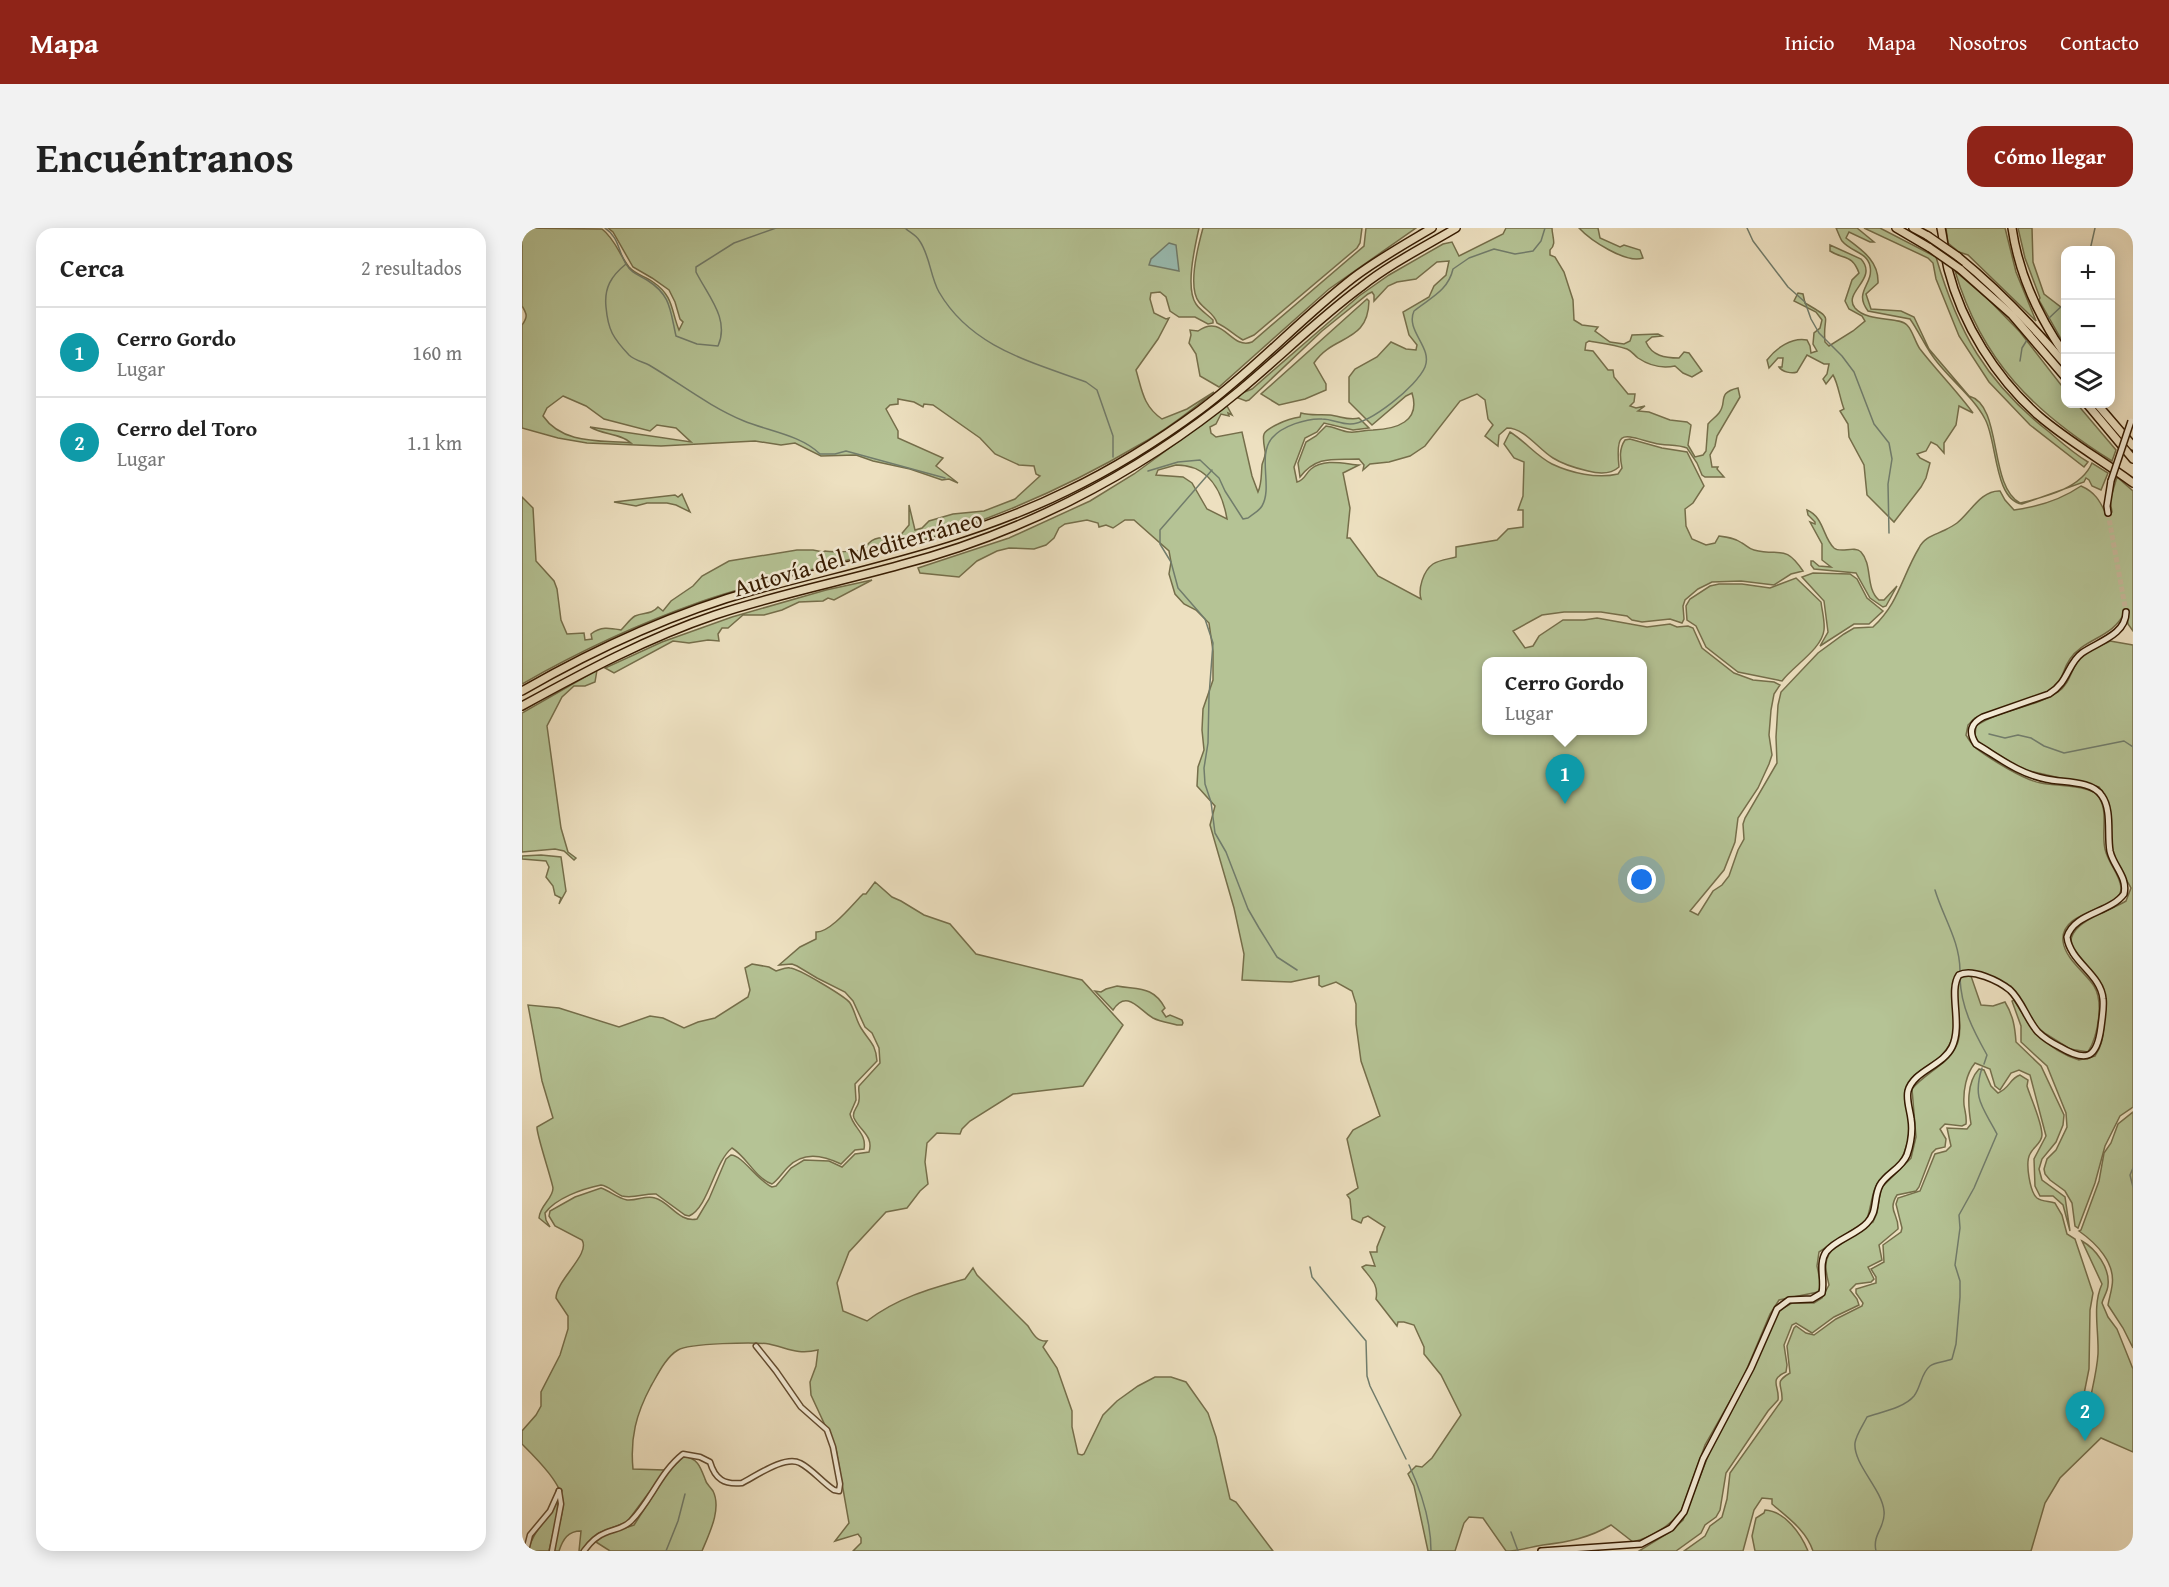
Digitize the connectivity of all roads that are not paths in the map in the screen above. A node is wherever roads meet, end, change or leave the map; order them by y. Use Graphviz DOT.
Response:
graph roads {
  1 [pos="1432,228"];
  2 [pos="1896,228"];
  3 [pos="1913,228"];
  4 [pos="1941,228"];
  5 [pos="2012,228"];
  6 [pos="1456,229"];
  7 [pos="2064,354"];
  8 [pos="2061,359"];
  9 [pos="2061,372"];
  10 [pos="2089,408"];
  11 [pos="2100,408"];
  12 [pos="2106,408"];
  13 [pos="2132,419"];
  14 [pos="2133,439"];
  15 [pos="2133,446"];
  16 [pos="2133,459"];
  17 [pos="2133,483"];
  18 [pos="2108,513"];
  19 [pos="2126,612"];
  20 [pos="522,691"];
  21 [pos="522,706"];
  22 [pos="756,1346"];
  23 [pos="526,1551"];
  24 [pos="552,1551"];
  25 [pos="584,1551"];
  26 [pos="1541,1551"];
  1 -- 20 [label="highway, Autovía del Mediterráneo"];
  2 -- 9 [label="highway, bridge"];
  3 -- 8 [label="highway, bridge"];
  4 -- 17 [label="highway"];
  5 -- 7 [label="highway"];
  6 -- 21 [label="highway, Autovía del Mediterráneo"];
  10 -- 16 [label="highway"];
  11 -- 15 [label="highway"];
  12 -- 14 [label="highway"];
  13 -- 18 [label="street, bridge"];
  19 -- 26 [label="street"];
  22 -- 25 [label="street"];
  23 -- 24 [label="street"];
}
